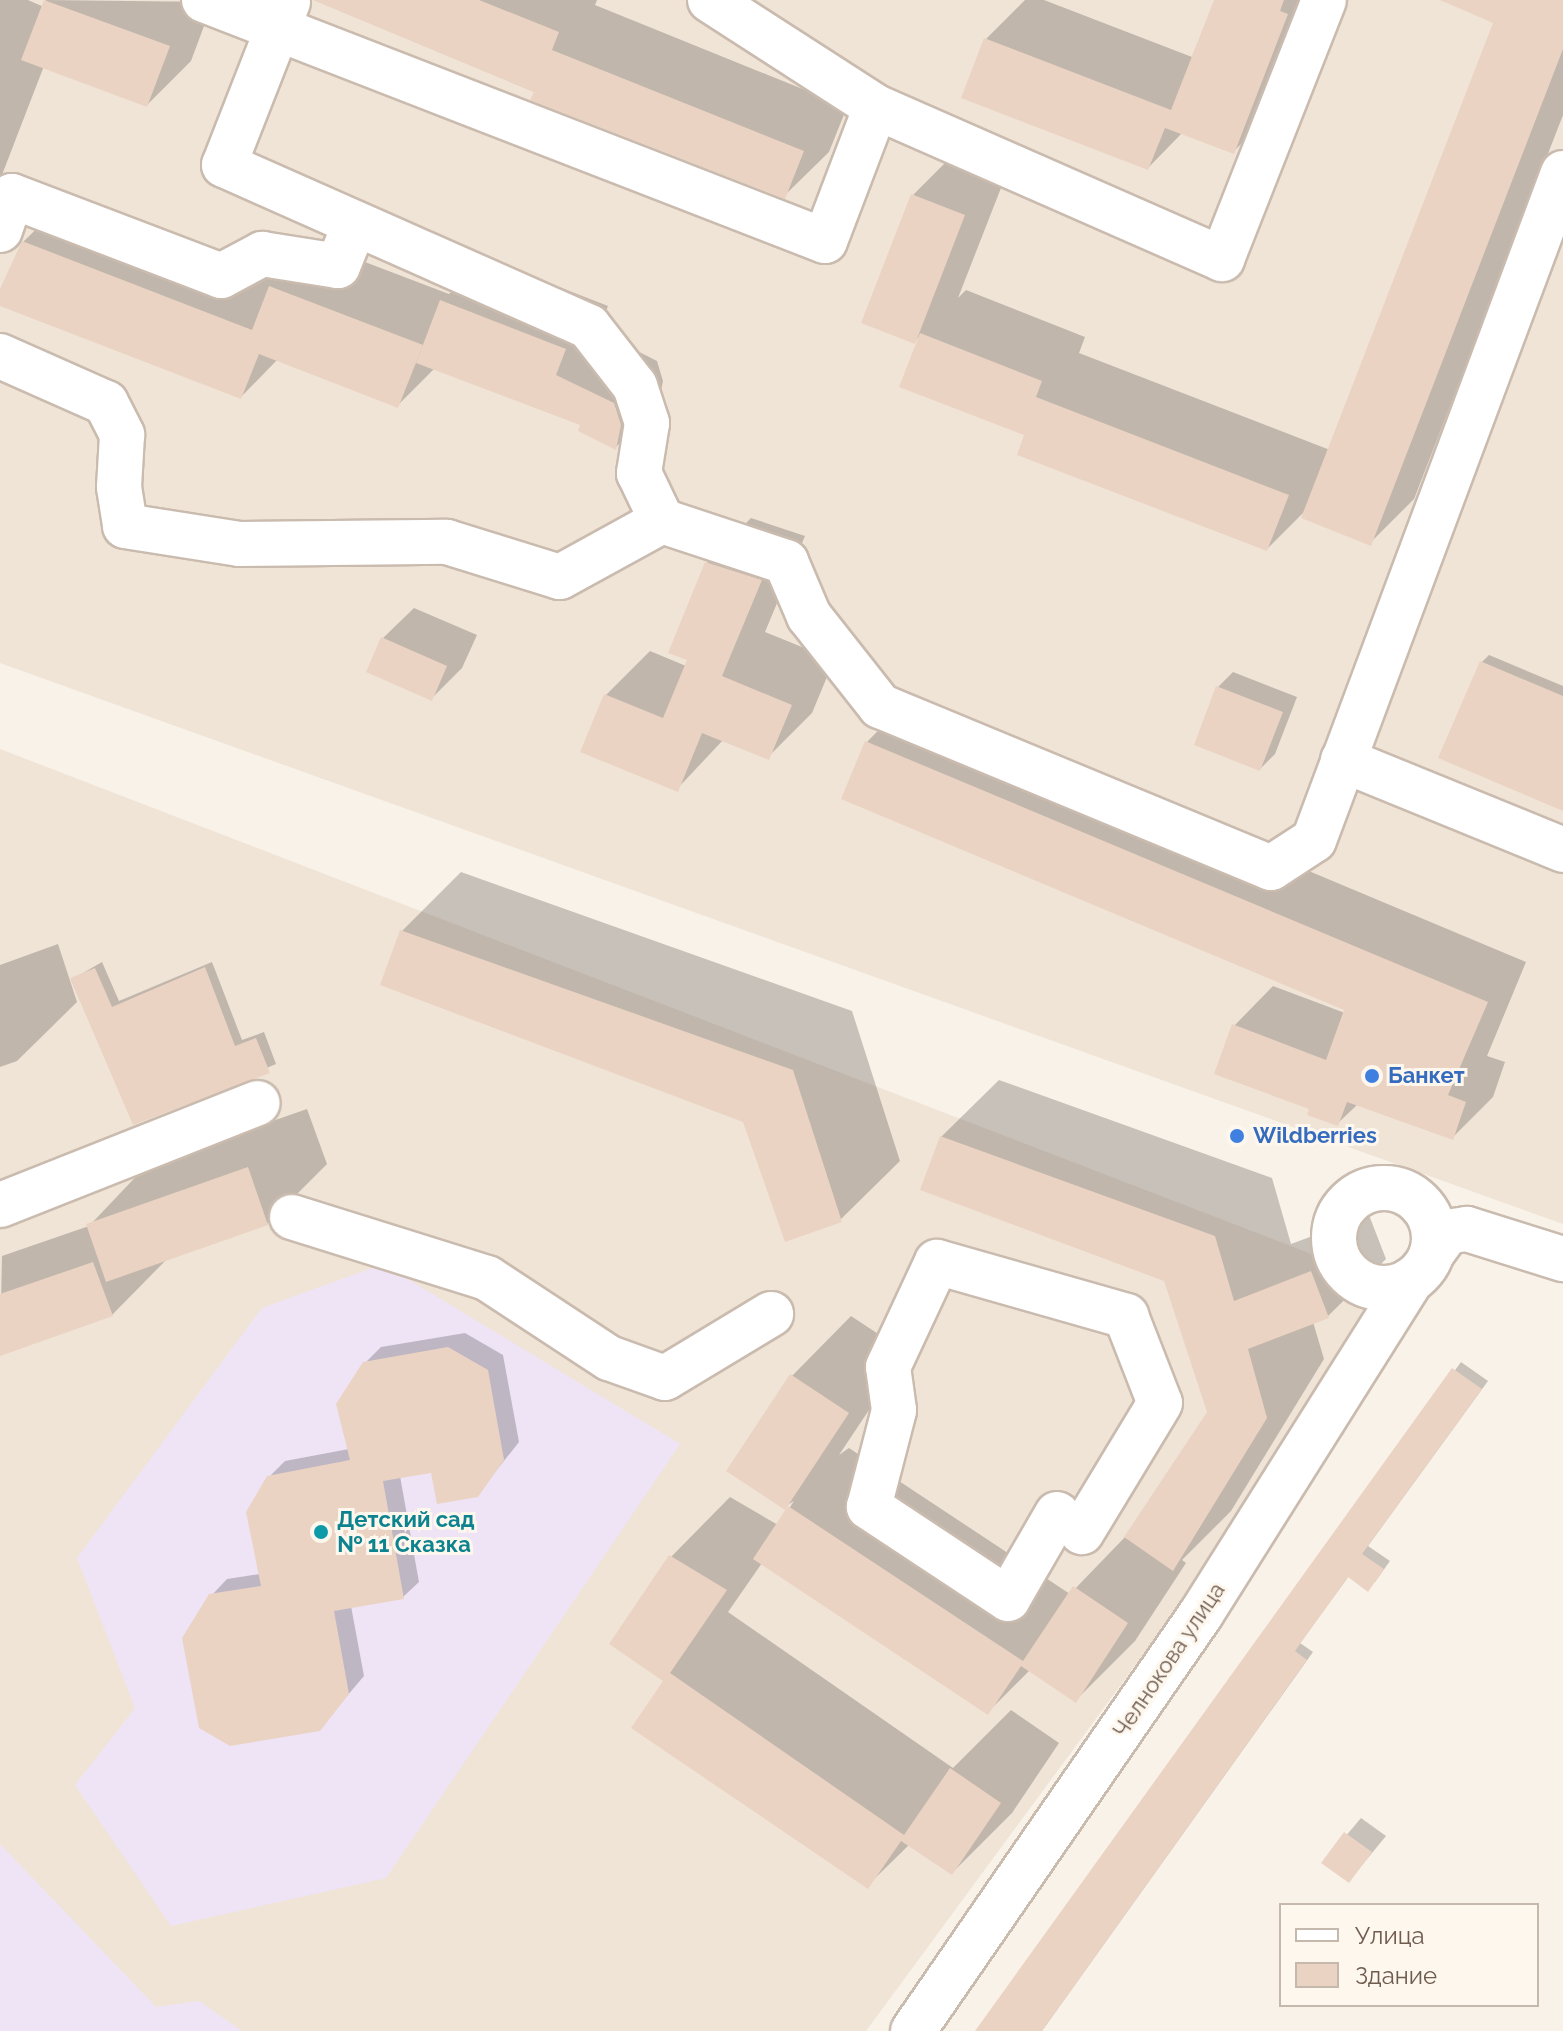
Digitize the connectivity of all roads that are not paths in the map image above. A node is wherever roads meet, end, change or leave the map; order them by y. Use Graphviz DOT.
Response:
graph roads {
  1 [pos="204,0"];
  2 [pos="710,0"];
  3 [pos="1324,0"];
  4 [pos="283,14"];
  5 [pos="876,107"];
  6 [pos="1563,173"];
  7 [pos="355,224"];
  8 [pos="0,230"];
  9 [pos="1550,250"];
  10 [pos="0,356"];
  11 [pos="662,521"];
  12 [pos="1343,760"];
  13 [pos="1563,850"];
  14 [pos="257,1103"];
  15 [pos="0,1205"];
  16 [pos="292,1217"];
  17 [pos="1563,1259"];
  18 [pos="771,1314"];
  19 [pos="1070,1523"];
  20 [pos="913,2031"];
  1 -- 4 [label="street"];
  2 -- 5 [label="street"];
  3 -- 5 [label="street"];
  4 -- 5 [label="street"];
  4 -- 7 [label="street"];
  6 -- 9 [label="street"];
  7 -- 8 [label="street"];
  7 -- 11 [label="street"];
  9 -- 12 [label="street"];
  10 -- 11 [label="street"];
  11 -- 12 [label="street"];
  12 -- 13 [label="street"];
  14 -- 15 [label="street"];
  16 -- 18 [label="street"];
  17 -- 20 [label="street, Челнокова улица"];
  19 -- 19 [label="street"];
}
